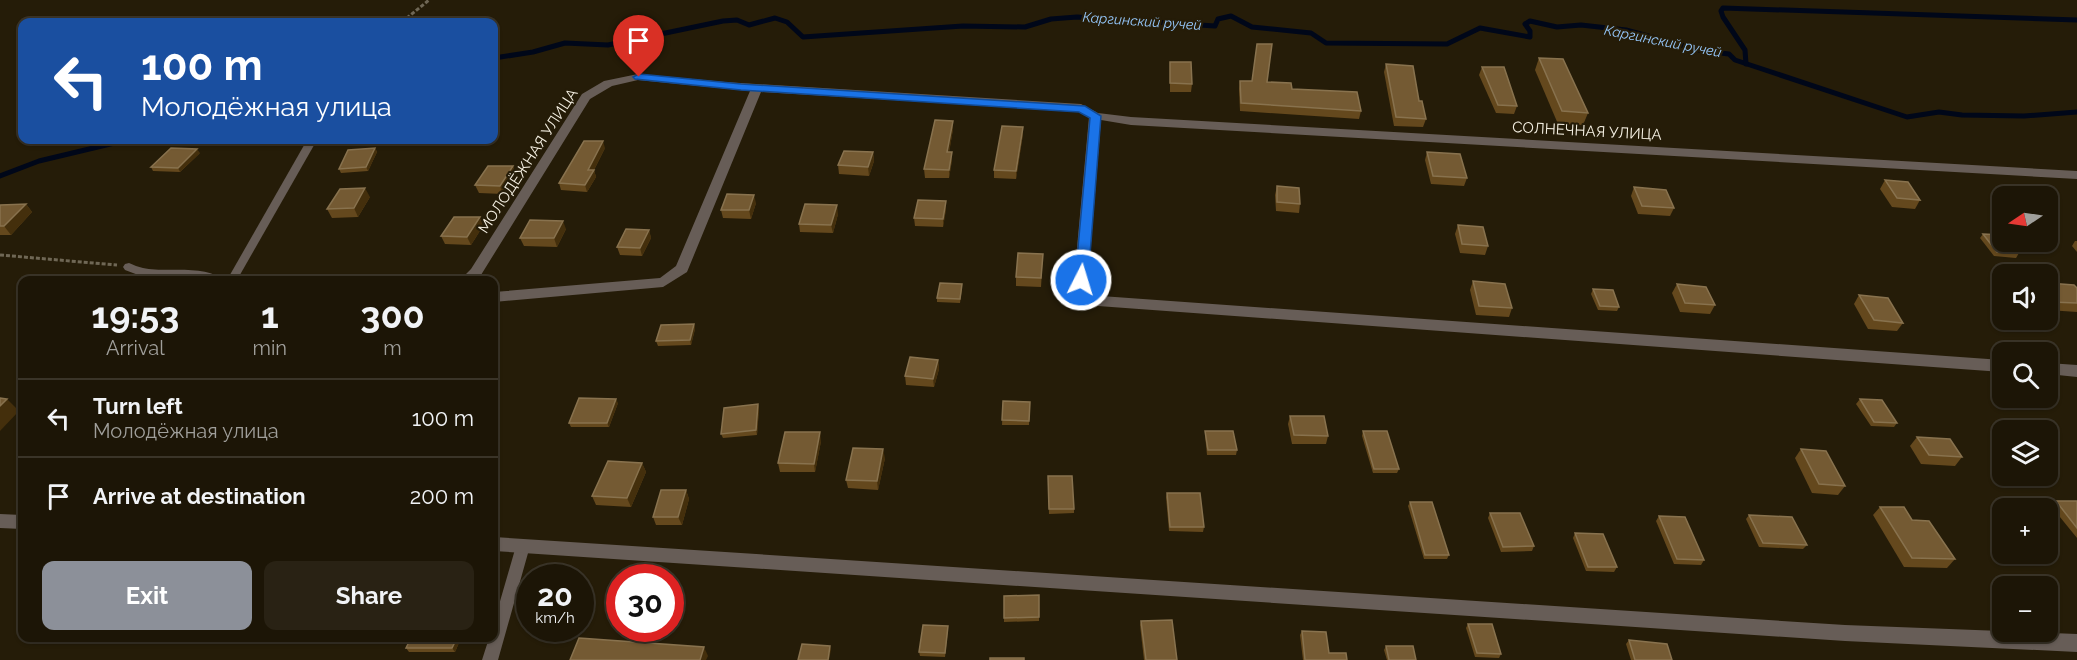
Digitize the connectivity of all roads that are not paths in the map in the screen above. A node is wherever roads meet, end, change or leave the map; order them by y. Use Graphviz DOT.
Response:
graph roads {
  1 [pos="757,88"];
  2 [pos="1095,116"];
  3 [pos="310,144"];
  4 [pos="2077,175"];
  5 [pos="129,267"];
  6 [pos="208,276"];
  7 [pos="234,276"];
  8 [pos="472,276"];
  9 [pos="498,297"];
  10 [pos="1992,365"];
  11 [pos="2058,370"];
  12 [pos="2077,371"];
  13 [pos="0,521"];
  14 [pos="18,522"];
  15 [pos="498,544"];
  16 [pos="524,546"];
  17 [pos="498,633"];
  18 [pos="495,642"];
  19 [pos="2077,643"];
  20 [pos="490,660"];
  1 -- 2 [label="street, МОЛОДЁЖНАЯ УЛИЦА"];
  1 -- 8 [label="street, МОЛОДЁЖНАЯ УЛИЦА"];
  1 -- 9 [label="street"];
  2 -- 4 [label="street, СОЛНЕЧНАЯ УЛИЦА"];
  2 -- 10 [label="street"];
  3 -- 7 [label="lane"];
  5 -- 6 [label="lane"];
  11 -- 12 [label="street"];
  13 -- 14 [label="street"];
  15 -- 16 [label="street"];
  16 -- 17 [label="lane"];
  16 -- 19 [label="street"];
  18 -- 20 [label="lane"];
}
